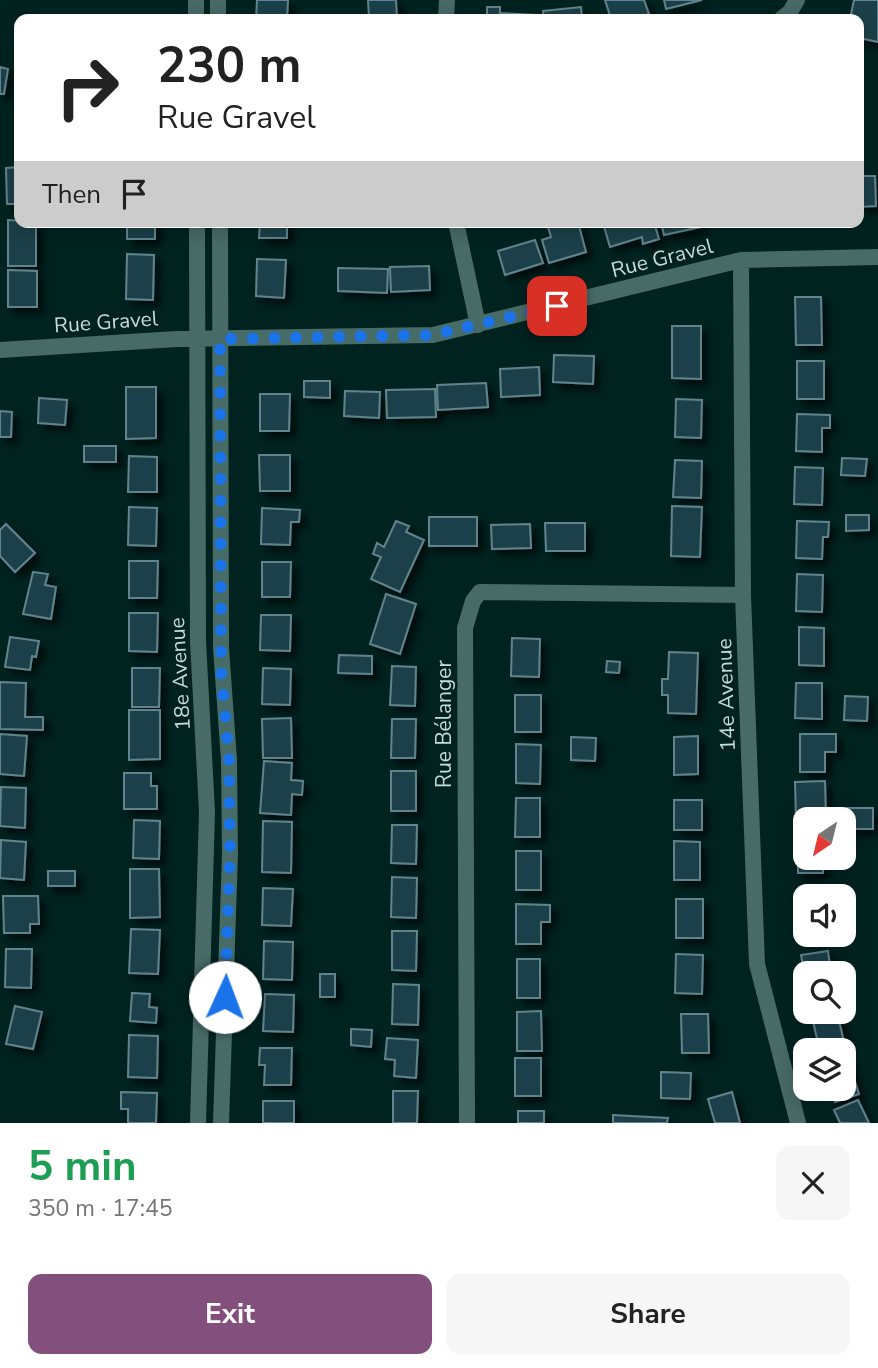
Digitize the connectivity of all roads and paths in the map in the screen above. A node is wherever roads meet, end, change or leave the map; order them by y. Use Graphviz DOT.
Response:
graph roads {
  1 [pos="197,228"];
  2 [pos="219,228"];
  3 [pos="457,228"];
  4 [pos="878,257"];
  5 [pos="741,260"];
  6 [pos="478,325"];
  7 [pos="197,339"];
  8 [pos="220,339"];
  9 [pos="0,350"];
  10 [pos="743,595"];
  11 [pos="198,1123"];
  12 [pos="221,1123"];
  13 [pos="467,1123"];
  14 [pos="798,1123"];
  1 -- 7 [label="street, 18e Avenue"];
  2 -- 8 [label="street, 18e Avenue"];
  3 -- 6 [label="street"];
  4 -- 5 [label="street, Rue Gravel"];
  5 -- 6 [label="street, Rue Gravel"];
  5 -- 10 [label="street, 14e Avenue"];
  6 -- 8 [label="street, Rue Gravel"];
  7 -- 8 [label="street, Rue Gravel"];
  7 -- 9 [label="street, Rue Gravel"];
  7 -- 11 [label="street, 18e Avenue"];
  8 -- 12 [label="street, 18e Avenue"];
  10 -- 13 [label="street, Rue Bélanger"];
  10 -- 14 [label="street, 14e Avenue"];
}
